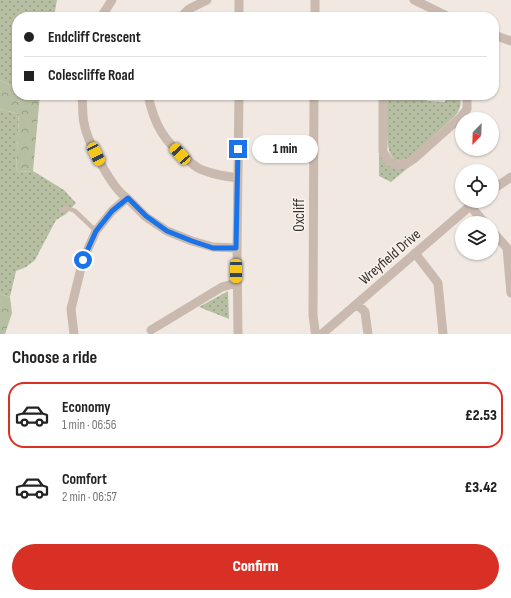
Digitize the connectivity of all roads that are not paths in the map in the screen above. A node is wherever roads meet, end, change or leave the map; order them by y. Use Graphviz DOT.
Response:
graph roads {
  1 [pos="112,0"];
  2 [pos="207,0"];
  3 [pos="239,0"];
  4 [pos="315,0"];
  5 [pos="414,0"];
  6 [pos="104,12"];
  7 [pos="187,12"];
  8 [pos="239,12"];
  9 [pos="315,12"];
  10 [pos="439,12"];
  11 [pos="499,37"];
  12 [pos="511,41"];
  13 [pos="82,100"];
  14 [pos="149,100"];
  15 [pos="239,100"];
  16 [pos="314,100"];
  17 [pos="383,100"];
  18 [pos="467,100"];
  19 [pos="511,177"];
  20 [pos="238,178"];
  21 [pos="499,185"];
  22 [pos="128,198"];
  23 [pos="467,208"];
  24 [pos="61,210"];
  25 [pos="96,231"];
  26 [pos="499,238"];
  27 [pos="509,247"];
  28 [pos="236,248"];
  29 [pos="414,253"];
  30 [pos="236,283"];
  31 [pos="511,293"];
  32 [pos="357,304"];
  33 [pos="151,330"];
  34 [pos="74,334"];
  35 [pos="238,334"];
  36 [pos="316,334"];
  37 [pos="322,334"];
  38 [pos="368,334"];
  39 [pos="443,334"];
  1 -- 6 [label="street"];
  2 -- 7 [label="street"];
  3 -- 8 [label="street"];
  4 -- 9 [label="street"];
  5 -- 10 [label="street"];
  11 -- 12 [label="street"];
  13 -- 22 [label="street"];
  14 -- 20 [label="street"];
  15 -- 20 [label="street"];
  16 -- 36 [label="street, Oxcliff"];
  17 -- 18 [label="street"];
  19 -- 21 [label="street"];
  20 -- 28 [label="street"];
  22 -- 25 [label="street"];
  22 -- 28 [label="street"];
  23 -- 29 [label="street, Wreyfield Drive"];
  24 -- 25 [label="lane"];
  25 -- 34 [label="street"];
  26 -- 27 [label="street"];
  27 -- 31 [label="street"];
  28 -- 30 [label="street"];
  29 -- 32 [label="street, Wreyfield Drive"];
  29 -- 39 [label="street"];
  30 -- 33 [label="street"];
  30 -- 35 [label="street"];
  32 -- 37 [label="street, Wreyfield Drive"];
  32 -- 38 [label="street"];
}
